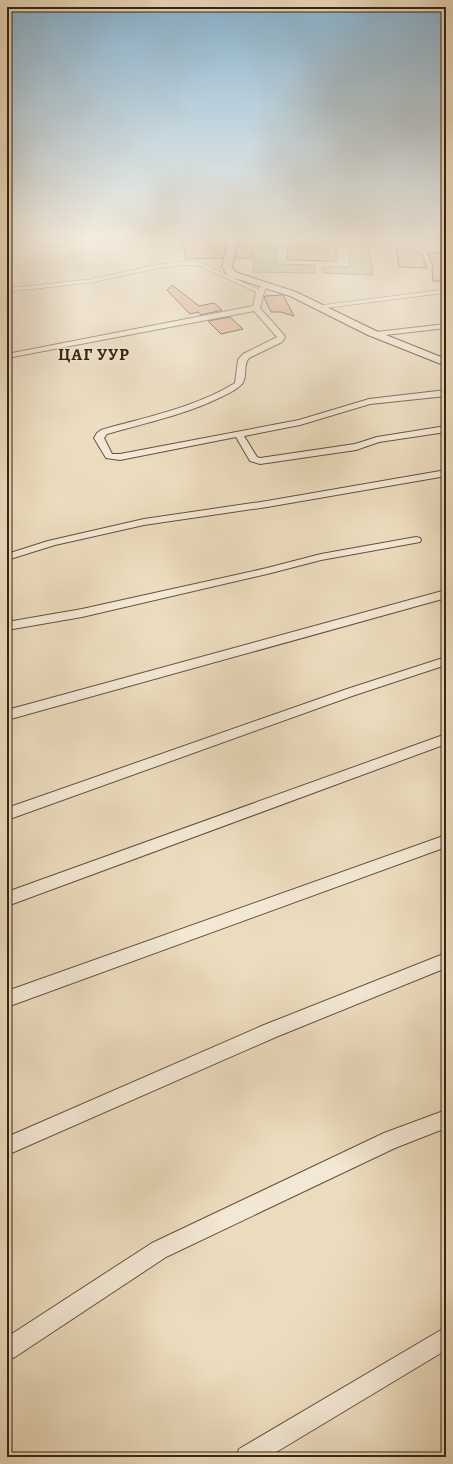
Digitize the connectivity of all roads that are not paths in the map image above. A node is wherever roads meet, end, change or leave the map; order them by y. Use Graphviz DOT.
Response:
graph roads {
  1 [pos="257,304"];
  2 [pos="316,304"];
  3 [pos="334,304"];
  4 [pos="320,306"];
  5 [pos="256,308"];
  6 [pos="446,326"];
  7 [pos="376,334"];
  8 [pos="7,356"];
  9 [pos="444,361"];
  10 [pos="446,393"];
  11 [pos="446,429"];
  12 [pos="239,435"];
  13 [pos="446,473"];
  14 [pos="416,540"];
  15 [pos="7,557"];
  16 [pos="446,594"];
  17 [pos="7,626"];
  18 [pos="446,661"];
  19 [pos="7,715"];
  20 [pos="446,739"];
  21 [pos="7,814"];
  22 [pos="446,841"];
  23 [pos="7,899"];
  24 [pos="446,960"];
  25 [pos="7,999"];
  26 [pos="446,1119"];
  27 [pos="7,1146"];
  28 [pos="446,1338"];
  29 [pos="7,1349"];
  30 [pos="247,1457"];
  1 -- 5 [label="street"];
  2 -- 4 [label="street"];
  3 -- 4 [label="lane"];
  4 -- 7 [label="street"];
  5 -- 8 [label="street"];
  5 -- 12 [label="street"];
  6 -- 7 [label="street"];
  7 -- 9 [label="street"];
  10 -- 12 [label="street"];
  11 -- 12 [label="street"];
  13 -- 15 [label="street"];
  14 -- 17 [label="street"];
  16 -- 19 [label="street"];
  18 -- 21 [label="street"];
  20 -- 23 [label="street"];
  22 -- 25 [label="street"];
  24 -- 27 [label="street"];
  26 -- 29 [label="street"];
  28 -- 30 [label="street"];
}
